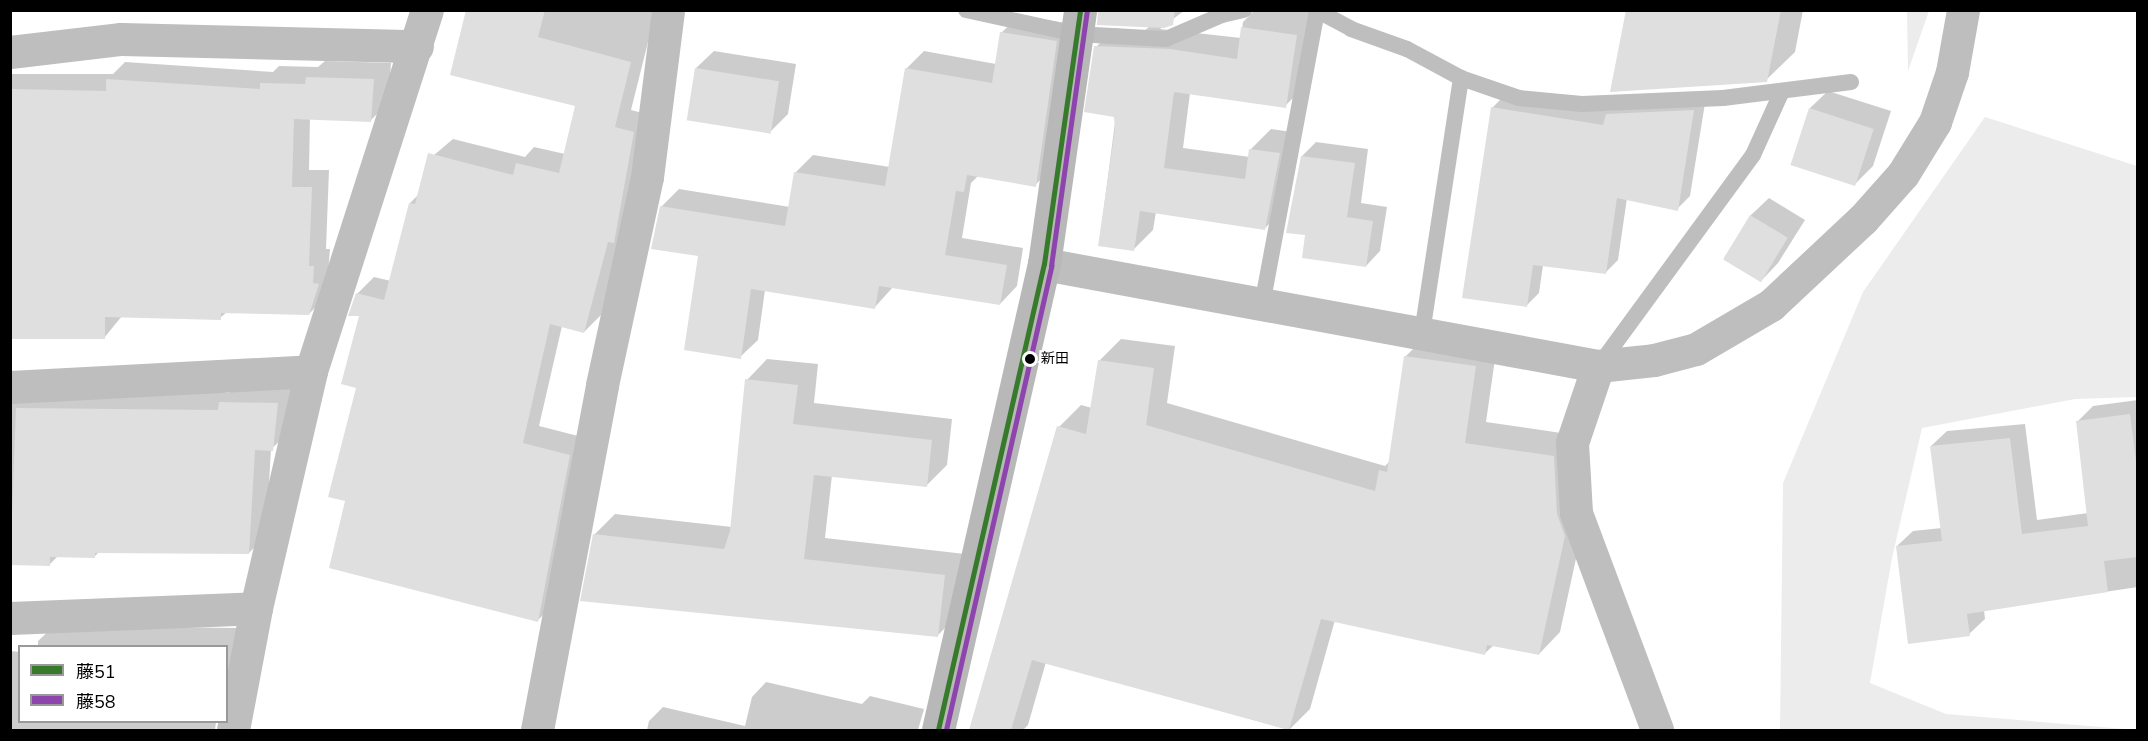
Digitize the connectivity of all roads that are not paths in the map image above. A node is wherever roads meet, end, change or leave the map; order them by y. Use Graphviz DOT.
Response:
graph roads {
  1 [pos="427,10"];
  2 [pos="668,10"];
  3 [pos="966,10"];
  4 [pos="1244,10"];
  5 [pos="1963,10"];
  6 [pos="1316,11"];
  7 [pos="1078,22"];
  8 [pos="417,46"];
  9 [pos="10,52"];
  10 [pos="1461,78"];
  11 [pos="1851,82"];
  12 [pos="1782,91"];
  13 [pos="1044,264"];
  14 [pos="1262,305"];
  15 [pos="1422,333"];
  16 [pos="1598,366"];
  17 [pos="311,371"];
  18 [pos="10,387"];
  19 [pos="256,608"];
  20 [pos="10,618"];
  21 [pos="233,730"];
  22 [pos="537,730"];
  23 [pos="938,730"];
  24 [pos="1657,730"];
  1 -- 8 [label="street"];
  2 -- 22 [label="street"];
  3 -- 7 [label="lane"];
  4 -- 7 [label="lane"];
  5 -- 16 [label="street"];
  6 -- 10 [label="lane"];
  6 -- 14 [label="lane"];
  7 -- 13 [label="street"];
  8 -- 9 [label="street"];
  8 -- 17 [label="street"];
  10 -- 12 [label="lane"];
  10 -- 15 [label="lane"];
  11 -- 12 [label="lane"];
  12 -- 16 [label="lane"];
  13 -- 14 [label="street"];
  13 -- 23 [label="street"];
  14 -- 15 [label="street"];
  15 -- 16 [label="street"];
  16 -- 24 [label="street"];
  17 -- 18 [label="street"];
  17 -- 19 [label="street"];
  19 -- 20 [label="street"];
  19 -- 21 [label="street"];
}
